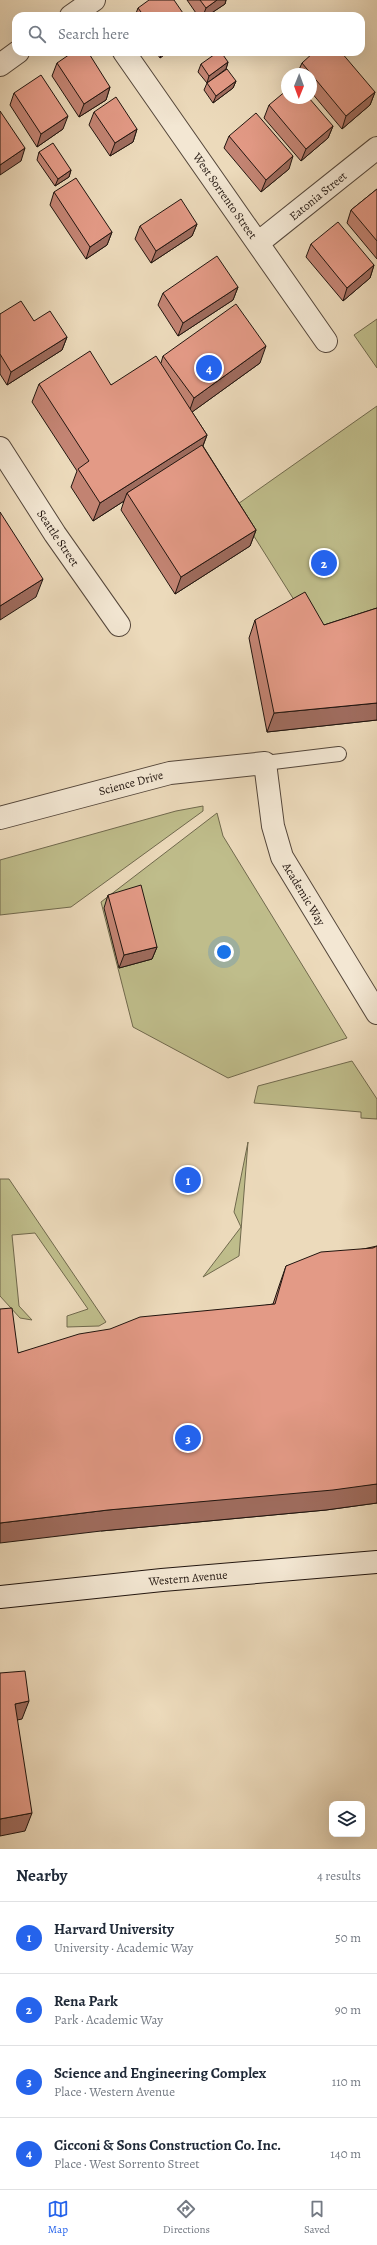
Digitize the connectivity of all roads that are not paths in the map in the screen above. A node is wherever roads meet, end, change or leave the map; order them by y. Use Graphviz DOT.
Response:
graph roads {
  1 [pos="94,6"];
  2 [pos="80,12"];
  3 [pos="12,56"];
  4 [pos="127,56"];
  5 [pos="0,65"];
  6 [pos="377,148"];
  7 [pos="258,243"];
  8 [pos="326,341"];
  9 [pos="0,448"];
  10 [pos="119,625"];
  11 [pos="339,754"];
  12 [pos="265,763"];
  13 [pos="0,818"];
  14 [pos="377,1014"];
  15 [pos="377,1562"];
  16 [pos="0,1597"];
  1 -- 2 [label="street"];
  3 -- 5 [label="street"];
  4 -- 7 [label="street, West Sorrento Street"];
  6 -- 7 [label="street, Eatonia Street"];
  7 -- 8 [label="street, West Sorrento Street"];
  9 -- 10 [label="street, Seattle Street"];
  11 -- 12 [label="lane"];
  12 -- 13 [label="street, Science Drive"];
  12 -- 14 [label="street, Academic Way"];
  15 -- 16 [label="street, Western Avenue"];
}
